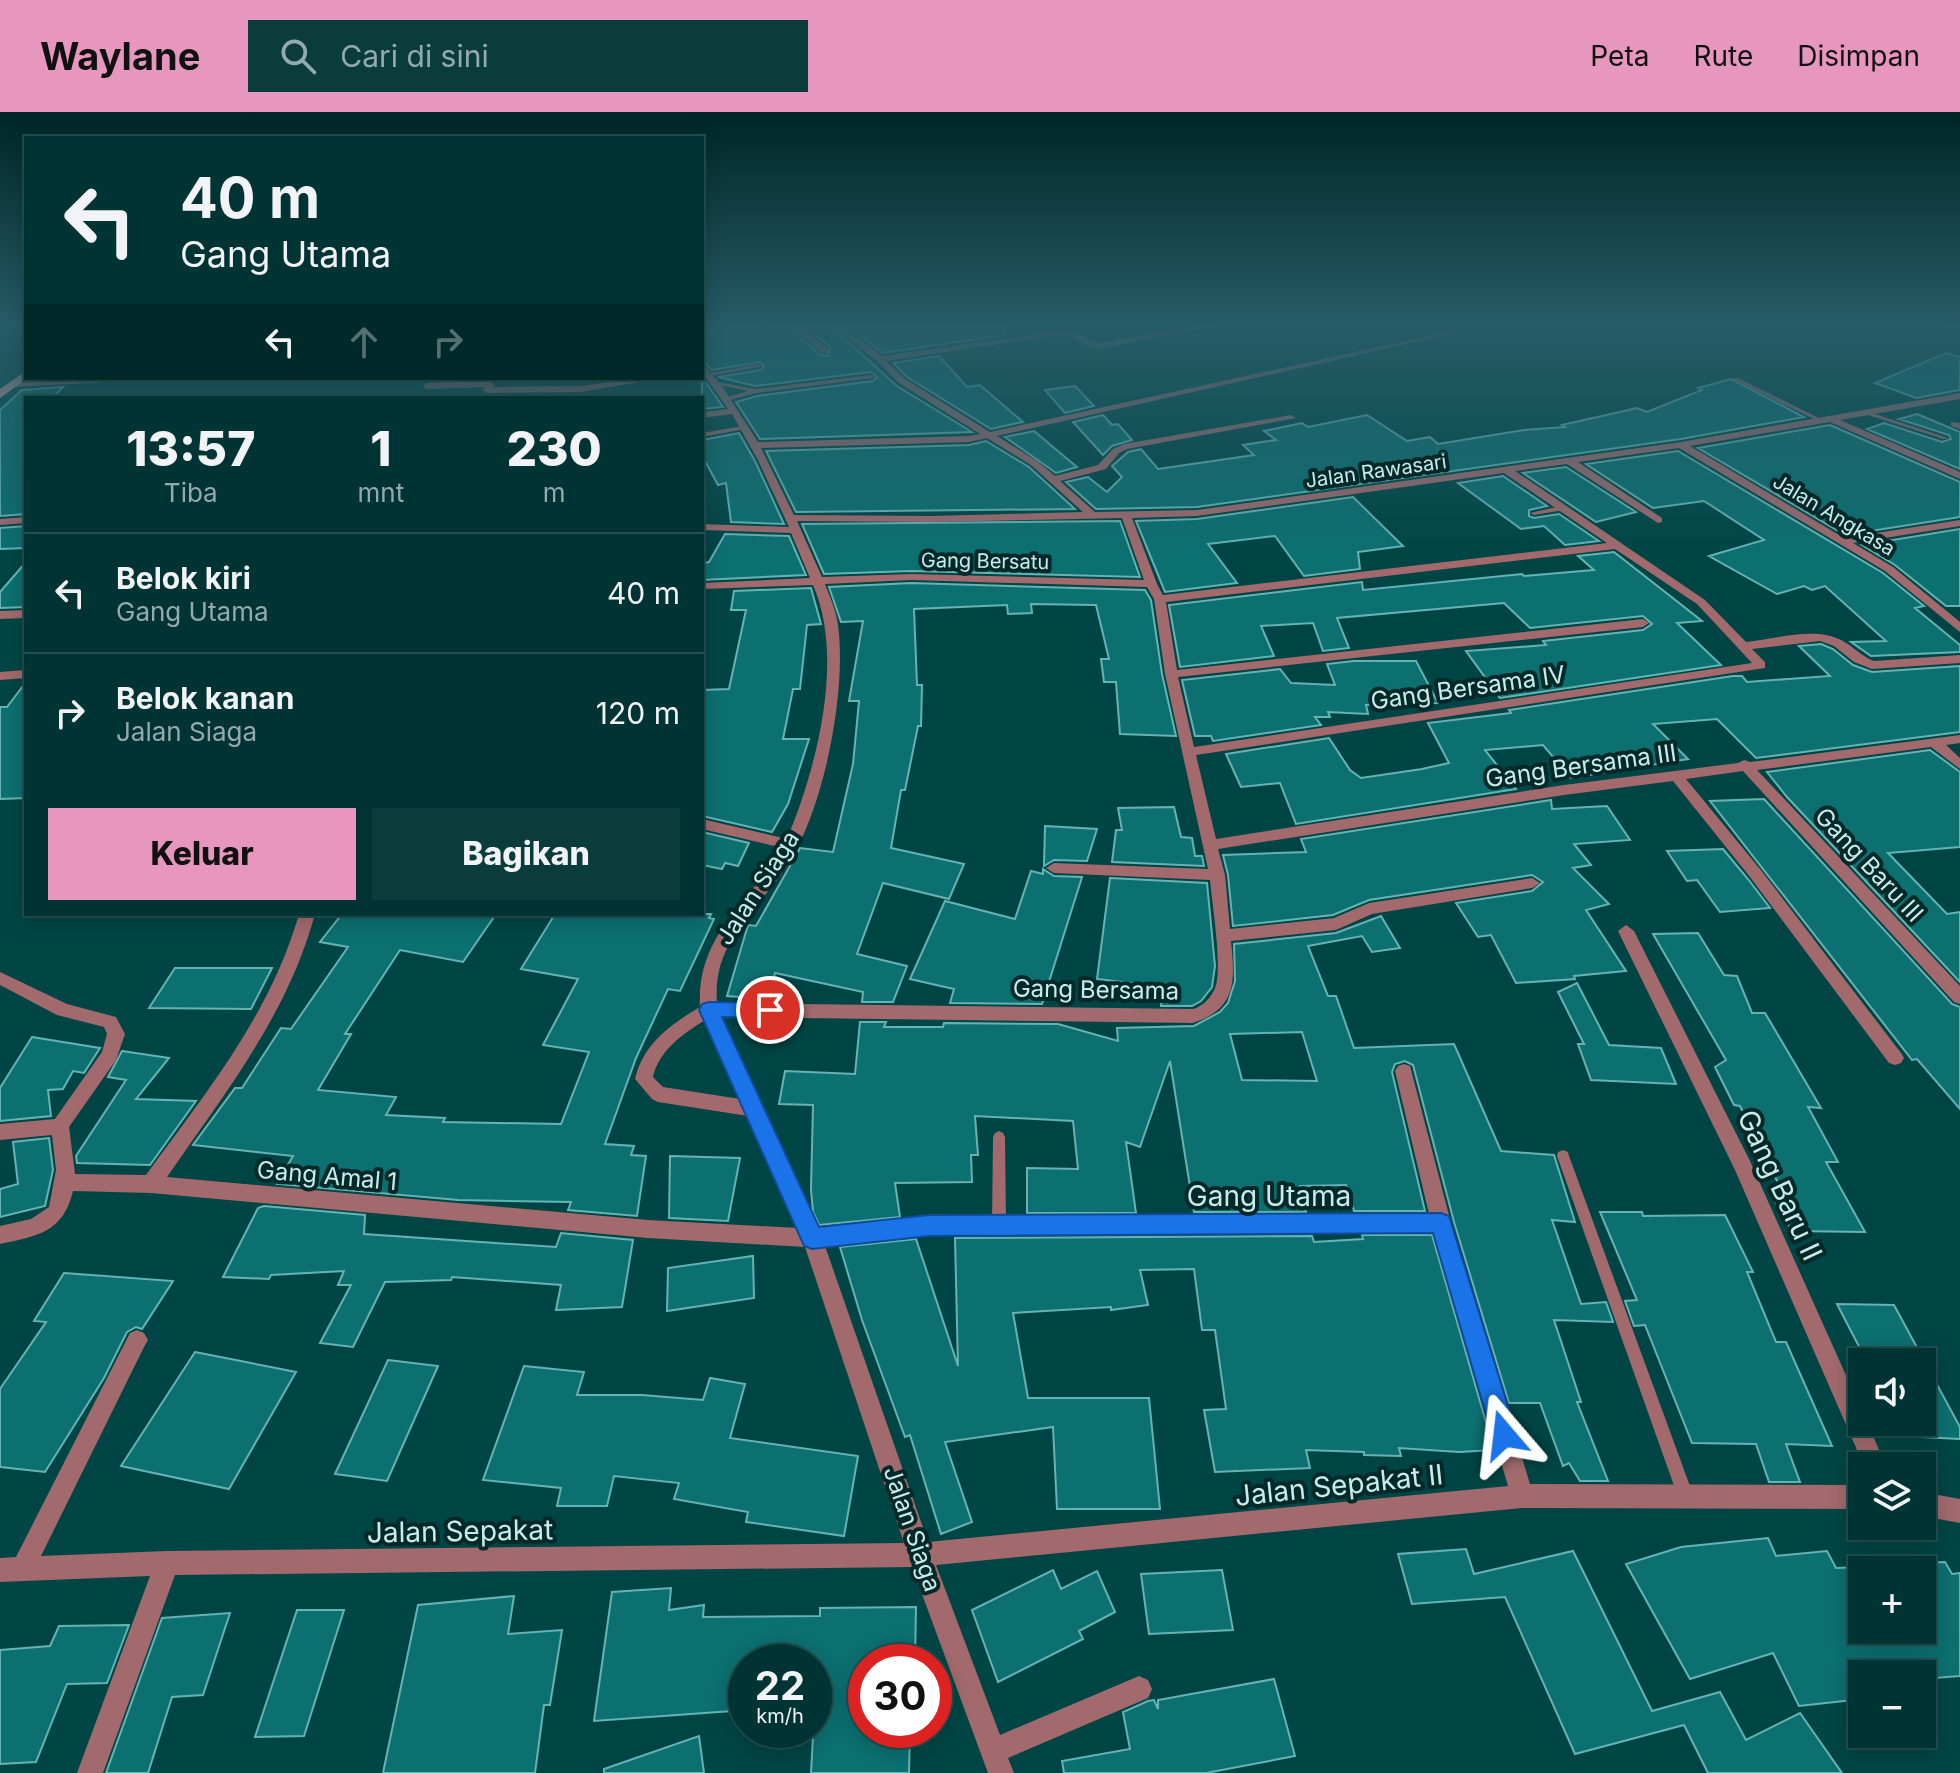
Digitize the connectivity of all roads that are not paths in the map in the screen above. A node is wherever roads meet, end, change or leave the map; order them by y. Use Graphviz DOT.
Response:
graph roads {
  1 [pos="726,401"];
  2 [pos="935,401"];
  3 [pos="1148,401"];
  4 [pos="1784,401"];
  5 [pos="1937,401"];
  6 [pos="1870,414"];
  7 [pos="1291,418"];
  8 [pos="1827,420"];
  9 [pos="743,428"];
  10 [pos="704,435"];
  11 [pos="993,435"];
  12 [pos="1945,438"];
  13 [pos="752,445"];
  14 [pos="1681,445"];
  15 [pos="1571,462"];
  16 [pos="1508,471"];
  17 [pos="1960,476"];
  18 [pos="1055,479"];
  19 [pos="1561,508"];
  20 [pos="1534,513"];
  21 [pos="1091,514"];
  22 [pos="1126,515"];
  23 [pos="24,520"];
  24 [pos="1658,520"];
  25 [pos="0,522"];
  26 [pos="1960,523"];
  27 [pos="793,524"];
  28 [pos="704,527"];
  29 [pos="1843,541"];
  30 [pos="1620,545"];
  31 [pos="817,582"];
  32 [pos="1151,584"];
  33 [pos="704,586"];
  34 [pos="1160,599"];
  35 [pos="24,614"];
  36 [pos="0,615"];
  37 [pos="1643,623"];
  38 [pos="1960,628"];
  39 [pos="1745,646"];
  40 [pos="1960,659"];
  41 [pos="24,674"];
  42 [pos="1171,674"];
  43 [pos="0,676"];
  44 [pos="1960,739"];
  45 [pos="1934,742"];
  46 [pos="1190,752"];
  47 [pos="1744,764"];
  48 [pos="1960,765"];
  49 [pos="1675,774"];
  50 [pos="704,824"];
  51 [pos="792,845"];
  52 [pos="1210,845"];
  53 [pos="1054,868"];
  54 [pos="1217,875"];
  55 [pos="1532,883"];
  56 [pos="307,916"];
  57 [pos="1626,931"];
  58 [pos="1224,936"];
  59 [pos="0,978"];
  60 [pos="1960,997"];
  61 [pos="709,1010"];
  62 [pos="1895,1058"];
  63 [pos="1404,1071"];
  64 [pos="754,1109"];
  65 [pos="60,1126"];
  66 [pos="0,1132"];
  67 [pos="999,1137"];
  68 [pos="1563,1156"];
  69 [pos="65,1182"];
  70 [pos="151,1184"];
  71 [pos="1441,1223"];
  72 [pos="999,1225"];
  73 [pos="0,1235"];
  74 [pos="812,1238"];
  75 [pos="137,1340"];
  76 [pos="1869,1452"];
  77 [pos="1522,1496"];
  78 [pos="1686,1497"];
  79 [pos="1848,1497"];
  80 [pos="1936,1507"];
  81 [pos="1960,1511"];
  82 [pos="920,1555"];
  83 [pos="167,1563"];
  84 [pos="11,1569"];
  85 [pos="1139,1689"];
  86 [pos="997,1762"];
  87 [pos="90,1773"];
  1 -- 9 [label="street, Jalan Siaga"];
  2 -- 11 [label="street"];
  3 -- 11 [label="street"];
  4 -- 8 [label="lane"];
  5 -- 6 [label="street, Jalan Rawasari"];
  6 -- 8 [label="street, Jalan Rawasari"];
  6 -- 12 [label="lane"];
  7 -- 18 [label="street"];
  8 -- 14 [label="street, Jalan Rawasari"];
  8 -- 17 [label="street"];
  9 -- 10 [label="lane"];
  9 -- 13 [label="street, Jalan Siaga"];
  11 -- 13 [label="street"];
  11 -- 18 [label="street"];
  13 -- 27 [label="street, Jalan Siaga"];
  14 -- 15 [label="street, Jalan Rawasari"];
  14 -- 29 [label="street, Jalan Angkasa"];
  15 -- 16 [label="street, Jalan Rawasari"];
  15 -- 24 [label="street"];
  16 -- 19 [label="street"];
  16 -- 22 [label="street, Jalan Rawasari"];
  18 -- 21 [label="street"];
  19 -- 20 [label="lane"];
  19 -- 30 [label="street"];
  21 -- 22 [label="street, Jalan Rawasari"];
  21 -- 27 [label="street, Jalan Rawasari"];
  22 -- 32 [label="street, Gang Bersama"];
  23 -- 25 [label="street"];
  26 -- 29 [label="street"];
  27 -- 28 [label="street, Jalan Rawasari"];
  27 -- 31 [label="street, Jalan Siaga"];
  29 -- 38 [label="street, Jalan Angkasa"];
  30 -- 34 [label="street"];
  30 -- 39 [label="street"];
  31 -- 32 [label="street, Gang Bersatu"];
  31 -- 33 [label="street, Gang Bersatu"];
  31 -- 51 [label="street, Jalan Siaga"];
  32 -- 34 [label="street, Gang Bersama"];
  34 -- 42 [label="street, Gang Bersama"];
  35 -- 36 [label="street"];
  37 -- 42 [label="street"];
  39 -- 40 [label="street"];
  39 -- 46 [label="street, Gang Bersama IV"];
  41 -- 43 [label="street"];
  42 -- 46 [label="street, Gang Bersama"];
  44 -- 45 [label="street, Gang Bersama III"];
  45 -- 47 [label="street, Gang Bersama III"];
  45 -- 48 [label="street"];
  46 -- 52 [label="street, Gang Bersama"];
  47 -- 49 [label="street, Gang Bersama III"];
  47 -- 60 [label="street, Gang Baru III"];
  49 -- 52 [label="street, Gang Bersama III"];
  49 -- 62 [label="street"];
  50 -- 51 [label="street"];
  51 -- 61 [label="street, Jalan Siaga"];
  52 -- 54 [label="street, Gang Bersama"];
  53 -- 54 [label="street"];
  54 -- 58 [label="street, Gang Bersama"];
  55 -- 58 [label="street"];
  56 -- 70 [label="street"];
  57 -- 76 [label="street, Gang Baru II"];
  58 -- 61 [label="street, Gang Bersama"];
  59 -- 65 [label="street"];
  61 -- 64 [label="street, Jalan Siaga"];
  61 -- 64 [label="street"];
  63 -- 71 [label="street"];
  64 -- 74 [label="street, Jalan Siaga"];
  65 -- 66 [label="street"];
  65 -- 69 [label="street"];
  67 -- 72 [label="lane"];
  68 -- 78 [label="lane"];
  69 -- 70 [label="street, Gang Amal 1"];
  69 -- 73 [label="street"];
  70 -- 74 [label="street, Gang Amal 1"];
  71 -- 72 [label="street, Gang Utama"];
  71 -- 77 [label="street"];
  72 -- 74 [label="street, Gang Utama"];
  74 -- 82 [label="street, Jalan Siaga"];
  75 -- 84 [label="street"];
  77 -- 78 [label="street, Jalan Sepakat II"];
  77 -- 82 [label="street, Jalan Sepakat II"];
  78 -- 79 [label="street, Jalan Sepakat II"];
  80 -- 81 [label="street"];
  82 -- 83 [label="street, Jalan Sepakat"];
  82 -- 86 [label="street, Jalan Siaga"];
  83 -- 84 [label="street, Jalan Sepakat"];
  83 -- 87 [label="street"];
  85 -- 86 [label="street"];
}
